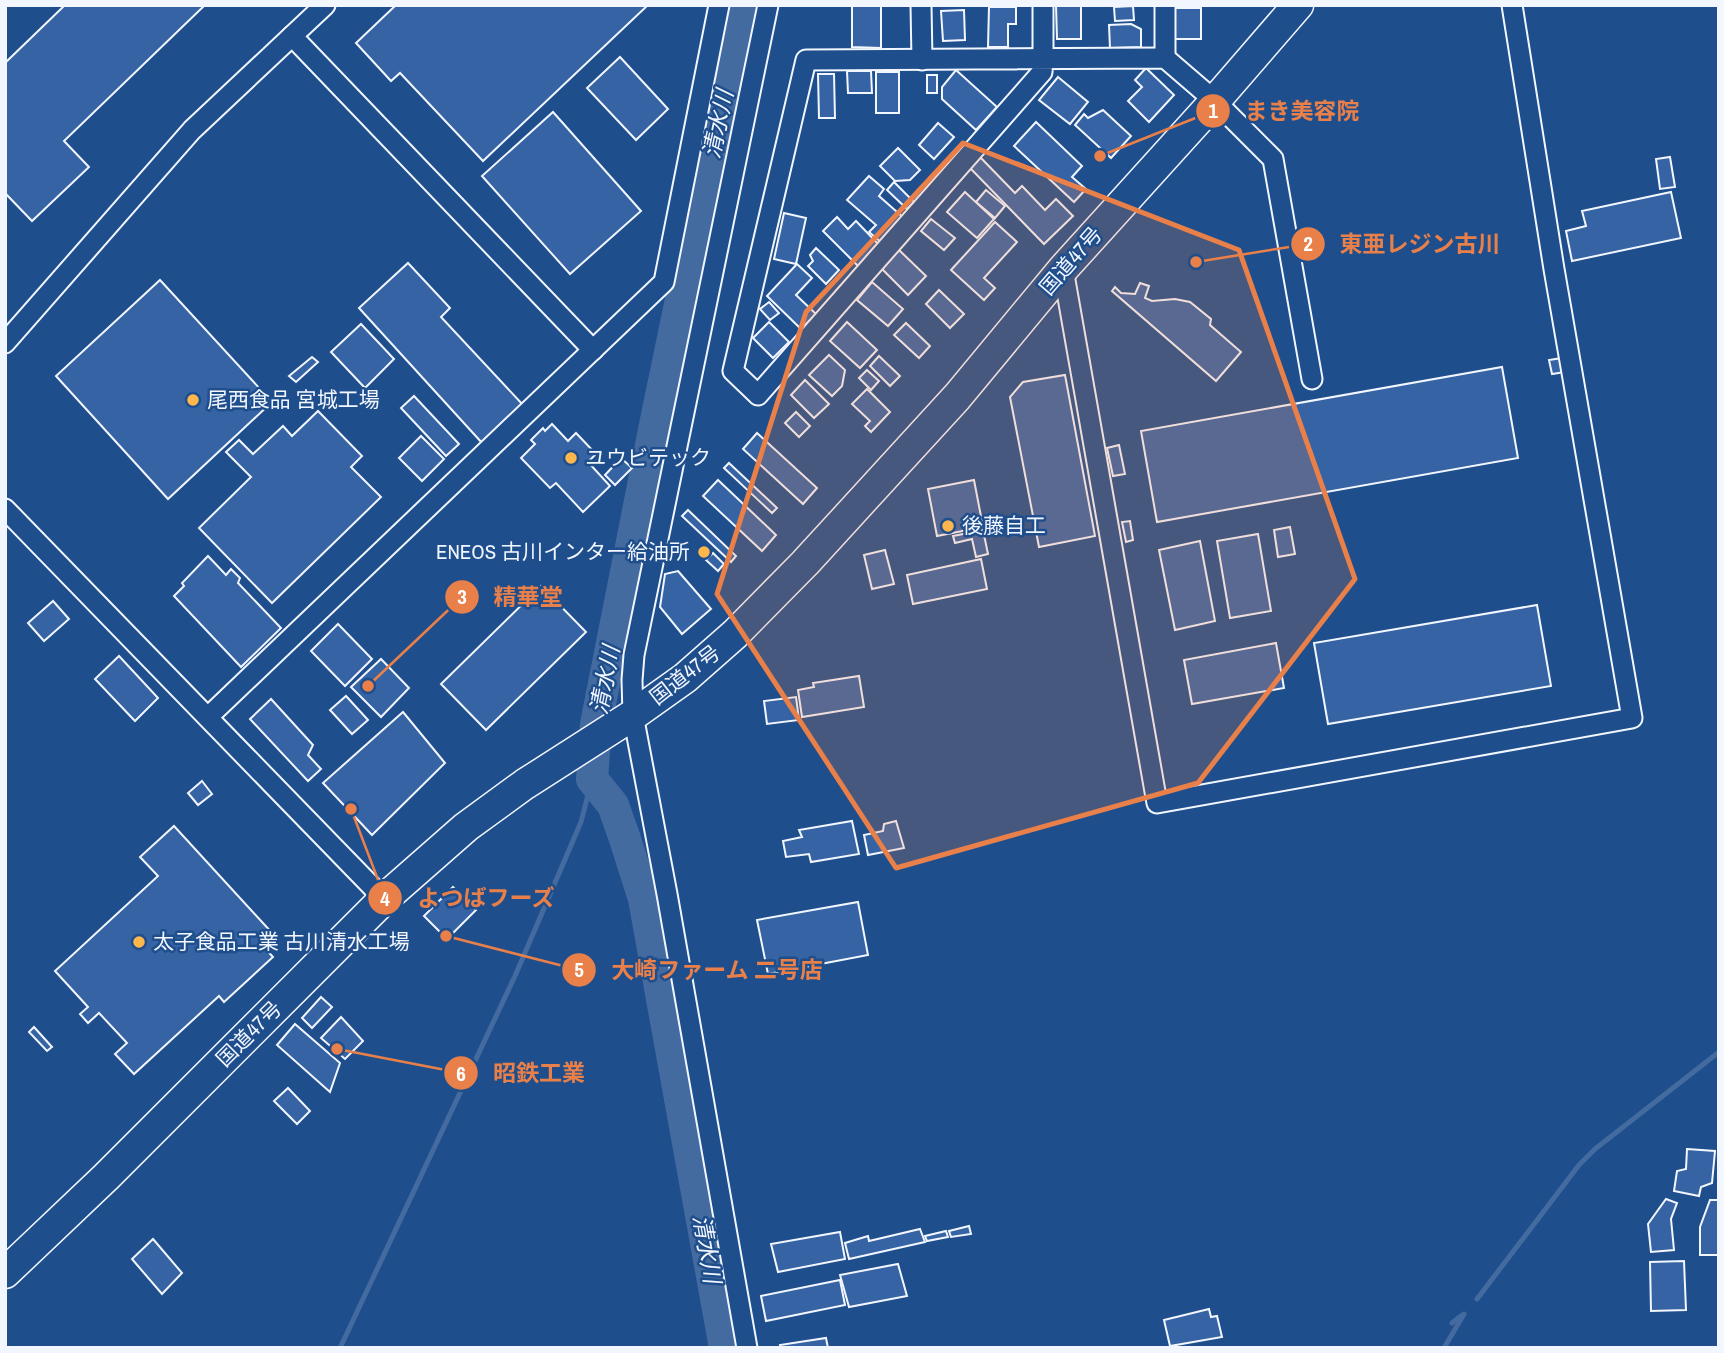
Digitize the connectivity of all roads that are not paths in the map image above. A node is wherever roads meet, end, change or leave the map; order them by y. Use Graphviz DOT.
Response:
graph roads {
  1 [pos="325,5"];
  2 [pos="719,5"];
  3 [pos="768,5"];
  4 [pos="921,5"];
  5 [pos="1042,5"];
  6 [pos="1165,5"];
  7 [pos="1298,5"];
  8 [pos="1513,5"];
  9 [pos="292,36"];
  10 [pos="1166,58"];
  11 [pos="1043,59"];
  12 [pos="922,60"];
  13 [pos="1214,101"];
  14 [pos="1063,269"];
  15 [pos="5,343"];
  16 [pos="593,350"];
  17 [pos="1312,379"];
  18 [pos="5,509"];
  19 [pos="630,717"];
  20 [pos="208,718"];
  21 [pos="384,899"];
  22 [pos="5,1273"];
  23 [pos="747,1348"];
  1 -- 9 [label="street"];
  2 -- 16 [label="street"];
  3 -- 19 [label="street"];
  4 -- 12 [label="street"];
  5 -- 11 [label="street"];
  6 -- 10 [label="street"];
  7 -- 13 [label="highway, 国道47号"];
  8 -- 14 [label="street"];
  9 -- 15 [label="street"];
  9 -- 16 [label="street"];
  10 -- 11 [label="street"];
  10 -- 13 [label="street"];
  11 -- 12 [label="street"];
  11 -- 12 [label="street"];
  13 -- 14 [label="highway, 国道47号"];
  13 -- 17 [label="street"];
  14 -- 19 [label="highway, 国道47号"];
  16 -- 20 [label="street"];
  18 -- 20 [label="street"];
  19 -- 21 [label="highway, 国道47号"];
  19 -- 23 [label="street"];
  20 -- 21 [label="street"];
  21 -- 22 [label="highway, 国道47号"];
}
